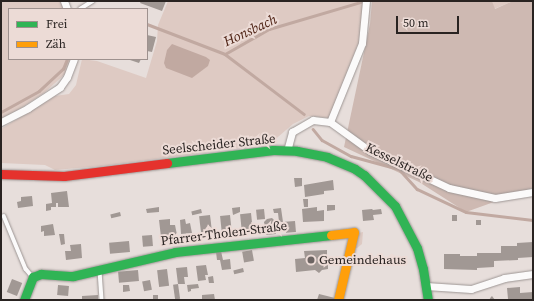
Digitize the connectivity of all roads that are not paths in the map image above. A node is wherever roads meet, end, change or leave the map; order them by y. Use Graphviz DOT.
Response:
graph roads {
  1 [pos="93,1"];
  2 [pos="366,1"];
  3 [pos="82,8"];
  4 [pos="74,60"];
  5 [pos="1,122"];
  6 [pos="330,122"];
  7 [pos="287,150"];
  8 [pos="1,174"];
  9 [pos="533,192"];
  10 [pos="4,216"];
  11 [pos="100,269"];
  12 [pos="533,274"];
  13 [pos="33,277"];
  14 [pos="426,286"];
  15 [pos="24,300"];
  16 [pos="102,300"];
  17 [pos="338,300"];
  18 [pos="428,300"];
  1 -- 3 [label="lane"];
  2 -- 6 [label="street"];
  4 -- 5 [label="street"];
  6 -- 7 [label="street"];
  6 -- 9 [label="street, Kesselstraße"];
  7 -- 8 [label="street, Seelscheider Straße"];
  7 -- 14 [label="street, Seelscheider Straße"];
  10 -- 13 [label="lane"];
  11 -- 13 [label="street, Pfarrer-Tholen-Straße"];
  11 -- 16 [label="lane"];
  11 -- 17 [label="street, Pfarrer-Tholen-Straße"];
  12 -- 14 [label="street"];
  13 -- 15 [label="street"];
  14 -- 18 [label="street, Seelscheider Straße"];
}
